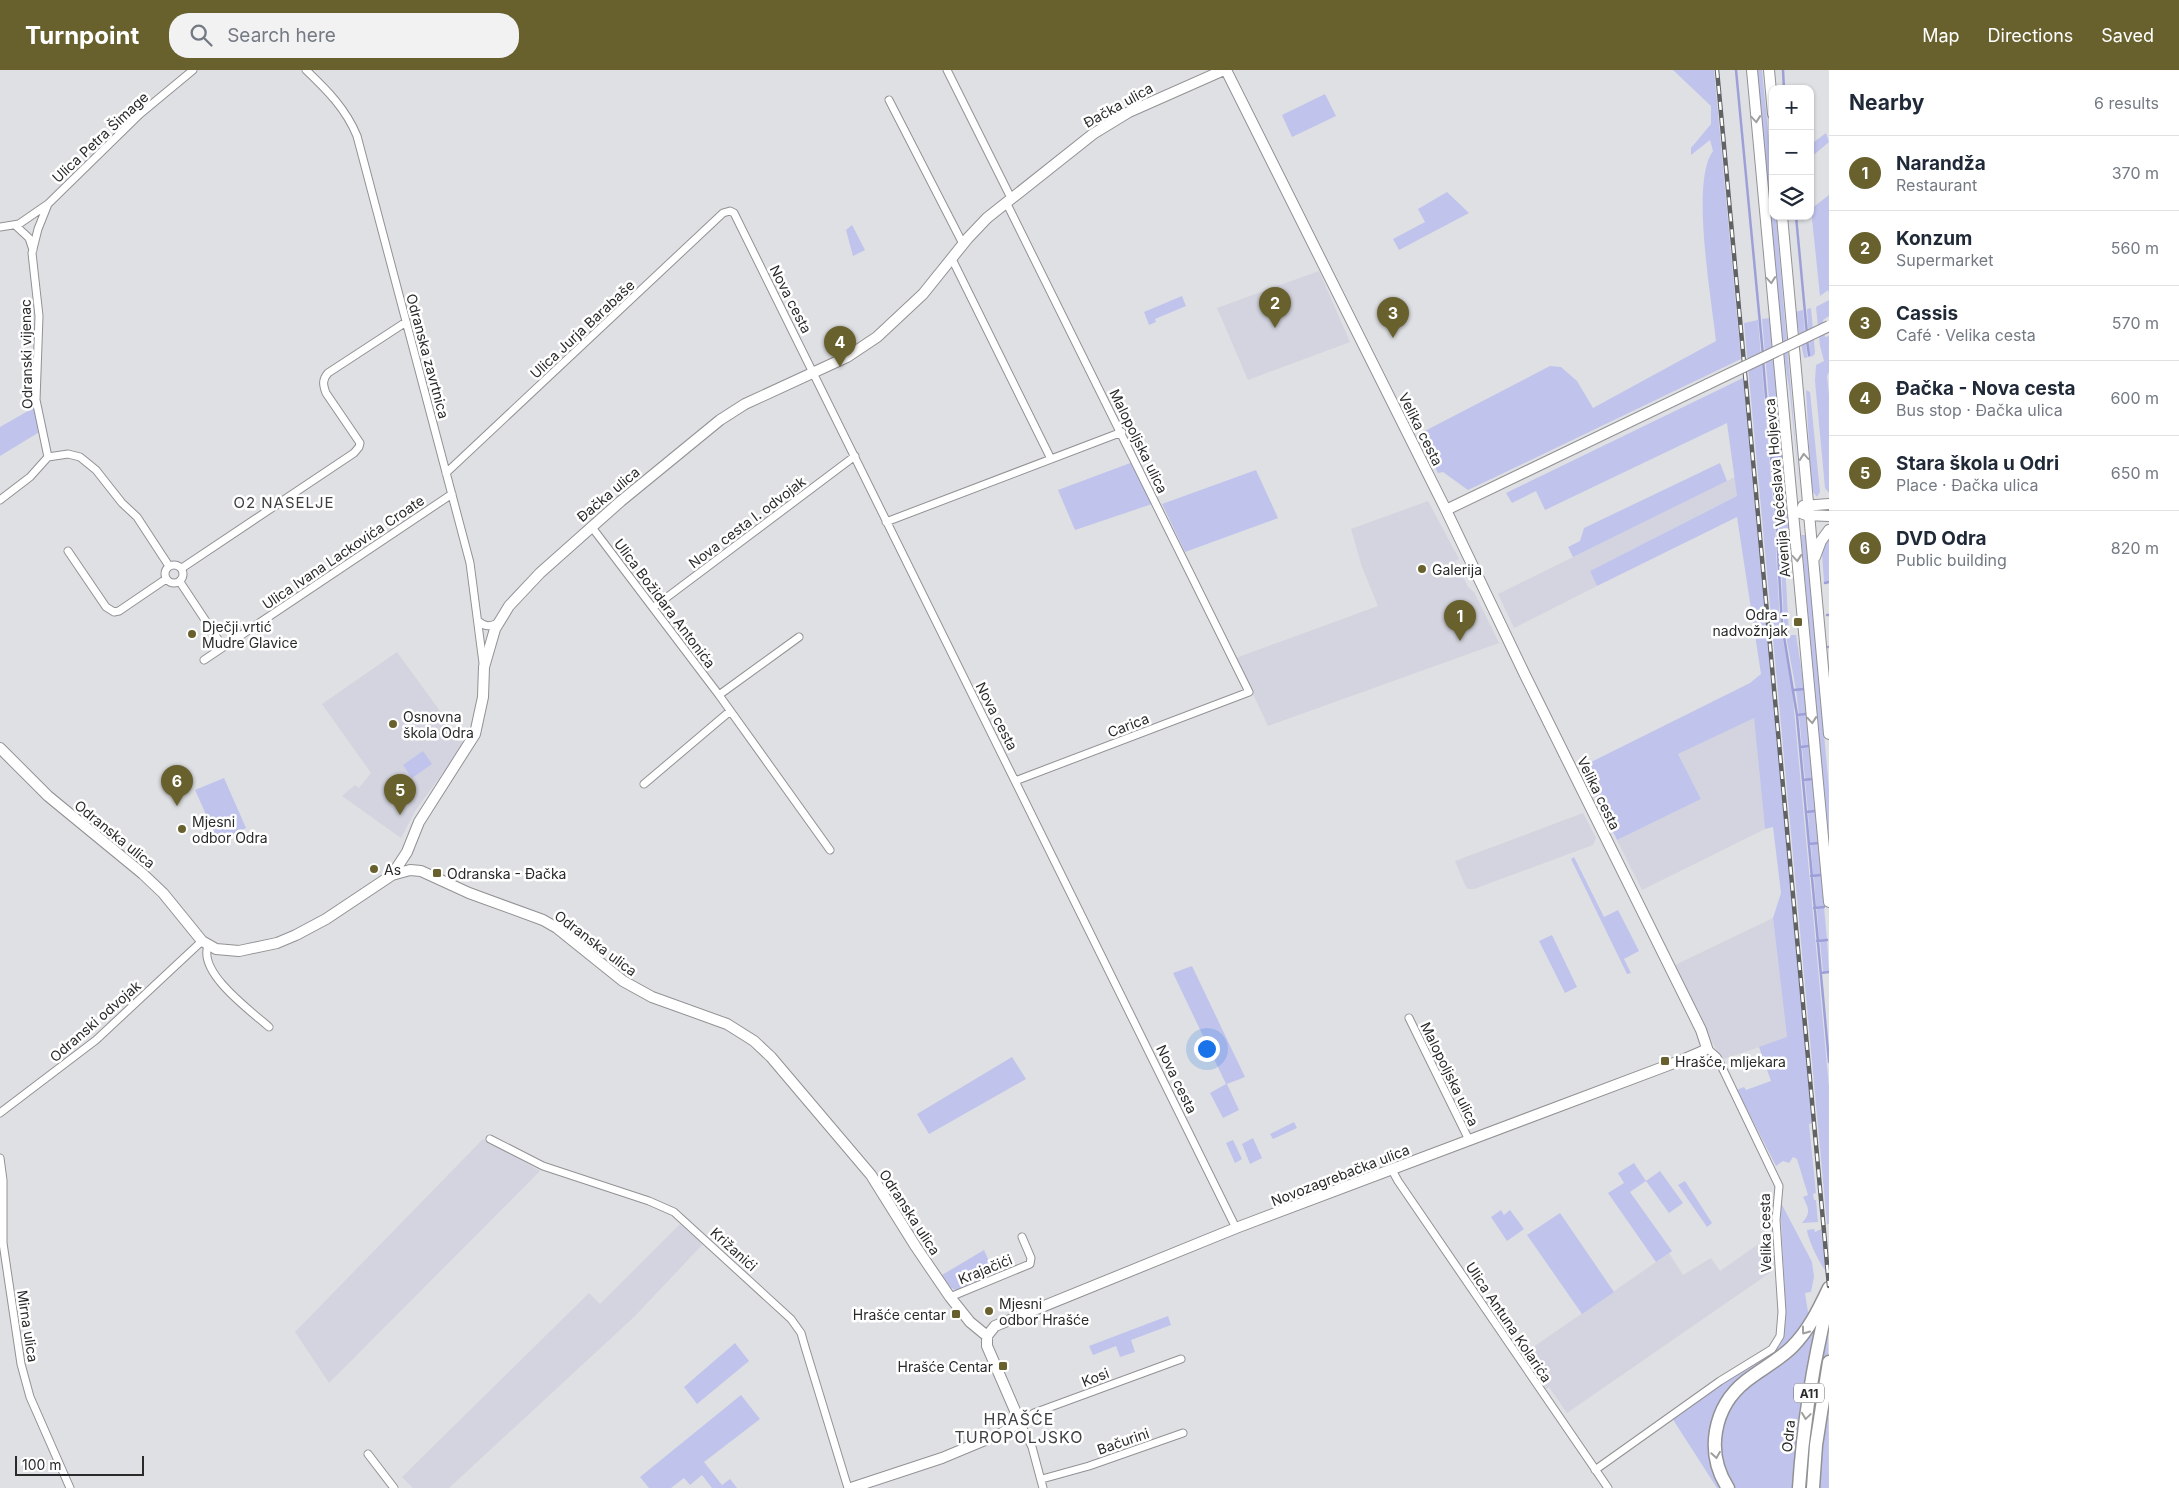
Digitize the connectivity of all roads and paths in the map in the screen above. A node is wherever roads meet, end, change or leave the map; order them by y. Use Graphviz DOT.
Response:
graph roads {
  1 [pos="193,70"];
  2 [pos="306,70"];
  3 [pos="947,70"];
  4 [pos="1225,70"];
  5 [pos="1752,70"];
  6 [pos="1769,70"];
  7 [pos="1770,85"];
  8 [pos="890,100"];
  9 [pos="1008,200"];
  10 [pos="48,204"];
  11 [pos="735,216"];
  12 [pos="1782,220"];
  13 [pos="15,225"];
  14 [pos="0,227"];
  15 [pos="963,244"];
  16 [pos="33,250"];
  17 [pos="952,259"];
  18 [pos="406,322"];
  19 [pos="1829,326"];
  20 [pos="813,372"];
  21 [pos="1122,432"];
  22 [pos="855,456"];
  23 [pos="48,457"];
  24 [pos="1051,459"];
  25 [pos="446,473"];
  26 [pos="452,494"];
  27 [pos="0,500"];
  28 [pos="1829,504"];
  29 [pos="1446,510"];
  30 [pos="1793,510"];
  31 [pos="1809,510"];
  32 [pos="1829,516"];
  33 [pos="886,522"];
  34 [pos="591,526"];
  35 [pos="1829,530"];
  36 [pos="68,551"];
  37 [pos="1814,561"];
  38 [pos="169,566"];
  39 [pos="182,568"];
  40 [pos="166,579"];
  41 [pos="180,582"];
  42 [pos="654,607"];
  43 [pos="478,621"];
  44 [pos="498,622"];
  45 [pos="799,637"];
  46 [pos="223,647"];
  47 [pos="204,660"];
  48 [pos="484,667"];
  49 [pos="1249,692"];
  50 [pos="718,696"];
  51 [pos="729,712"];
  52 [pos="1829,734"];
  53 [pos="0,748"];
  54 [pos="1015,781"];
  55 [pos="644,784"];
  56 [pos="830,850"];
  57 [pos="407,852"];
  58 [pos="421,871"];
  59 [pos="392,875"];
  60 [pos="1829,902"];
  61 [pos="205,944"];
  62 [pos="1409,1018"];
  63 [pos="268,1027"];
  64 [pos="1707,1048"];
  65 [pos="0,1113"];
  66 [pos="490,1139"];
  67 [pos="1469,1140"];
  68 [pos="0,1158"];
  69 [pos="1392,1170"];
  70 [pos="1236,1228"];
  71 [pos="1022,1237"];
  72 [pos="1829,1288"];
  73 [pos="950,1297"];
  74 [pos="1829,1299"];
  75 [pos="987,1336"];
  76 [pos="1180,1359"];
  77 [pos="1829,1362"];
  78 [pos="1020,1422"];
  79 [pos="1183,1433"];
  80 [pos="368,1454"];
  81 [pos="1595,1470"];
  82 [pos="1042,1479"];
  83 [pos="862,1487"];
  84 [pos="70,1488"];
  85 [pos="394,1488"];
  86 [pos="849,1488"];
  87 [pos="1043,1488"];
  88 [pos="1608,1488"];
  89 [pos="1728,1488"];
  90 [pos="1799,1488"];
  91 [pos="1813,1488"];
  1 -- 10 [label="street, Ulica Petra Šimage"];
  2 -- 18 [label="street, Odranska zavrtnica"];
  3 -- 9 [label="street"];
  4 -- 9 [label="main road, Đačka ulica"];
  4 -- 29 [label="main road, Velika cesta"];
  5 -- 30 [label="main road, Avenija Većeslava Holjevca, one-way"];
  6 -- 7 [label="main road"];
  8 -- 15 [label="street"];
  9 -- 15 [label="main road, Đačka ulica"];
  9 -- 21 [label="street, Malopoljska ulica"];
  10 -- 13 [label="street"];
  10 -- 16 [label="street, Odranski vijenac"];
  11 -- 20 [label="street, Nova cesta"];
  11 -- 25 [label="street, Ulica Jurja Barabaše"];
  31 -- 12 [label="main road, one-way"];
  13 -- 14 [label="street"];
  13 -- 16 [label="street, Odranski vijenac"];
  15 -- 17 [label="main road, Đačka ulica"];
  16 -- 23 [label="street, Odranski vijenac"];
  17 -- 20 [label="main road, Đačka ulica"];
  17 -- 24 [label="street"];
  18 -- 25 [label="street, Odranska zavrtnica"];
  18 -- 39 [label="street"];
  19 -- 29 [label="main road, bridge"];
  20 -- 22 [label="street, Nova cesta"];
  20 -- 34 [label="main road, Đačka ulica"];
  21 -- 24 [label="street"];
  21 -- 49 [label="street, Malopoljska ulica"];
  22 -- 33 [label="street, Nova cesta"];
  22 -- 42 [label="street, Nova cesta I. odvojak"];
  23 -- 27 [label="street"];
  23 -- 38 [label="street"];
  24 -- 33 [label="street"];
  25 -- 26 [label="street, Odranska zavrtnica"];
  26 -- 43 [label="street, Odranska zavrtnica"];
  26 -- 46 [label="street, Ulica Ivana Lackovića Croate"];
  28 -- 31 [label="main road"];
  29 -- 64 [label="main road, Velika cesta"];
  30 -- 31 [label="main road"];
  30 -- 60 [label="main road, Avenija Većeslava Holjevca, one-way"];
  31 -- 32 [label="main road"];
  31 -- 37 [label="main road"];
  33 -- 54 [label="street, Nova cesta"];
  34 -- 42 [label="street, Ulica Božidara Antonića"];
  34 -- 44 [label="main road, Đačka ulica"];
  35 -- 37 [label="main road"];
  36 -- 40 [label="street"];
  37 -- 52 [label="main road"];
  38 -- 39 [label="street"];
  38 -- 40 [label="street"];
  39 -- 41 [label="street"];
  40 -- 41 [label="street"];
  41 -- 46 [label="street"];
  42 -- 50 [label="street, Ulica Božidara Antonića"];
  43 -- 44 [label="street"];
  43 -- 48 [label="street, Odranska zavrtnica"];
  44 -- 48 [label="main road, Đačka ulica"];
  45 -- 50 [label="street"];
  46 -- 47 [label="street, Ulica Ivana Lackovića Croate"];
  48 -- 57 [label="main road, Đačka ulica"];
  49 -- 54 [label="street, Carica"];
  50 -- 51 [label="street, Ulica Božidara Antonića"];
  51 -- 55 [label="street"];
  51 -- 56 [label="street, Ulica Božidara Antonića"];
  53 -- 61 [label="main road, Odranska ulica"];
  54 -- 70 [label="street, Nova cesta"];
  57 -- 58 [label="main road"];
  57 -- 59 [label="main road, Đačka ulica"];
  58 -- 59 [label="main road"];
  58 -- 73 [label="main road, Odranska ulica"];
  59 -- 61 [label="main road"];
  61 -- 63 [label="street, Odranska ulica"];
  61 -- 65 [label="street, Odranski odvojak"];
  62 -- 67 [label="street, Malopoljska ulica"];
  64 -- 67 [label="main road, Novozagrebačka ulica"];
  64 -- 81 [label="street, Velika cesta"];
  66 -- 86 [label="street, Križanići"];
  67 -- 69 [label="main road, Novozagrebačka ulica"];
  68 -- 84 [label="street, Mirna ulica"];
  69 -- 70 [label="main road, Novozagrebačka ulica"];
  69 -- 81 [label="street, Ulica Antuna Kolarića"];
  70 -- 75 [label="main road, Novozagrebačka ulica"];
  71 -- 73 [label="street, Krajačići"];
  72 -- 89 [label="highway, one-way"];
  73 -- 75 [label="main road, Odranska ulica"];
  74 -- 90 [label="highway, Odra / A11, one-way"];
  75 -- 78 [label="main road"];
  76 -- 78 [label="street, Kosi"];
  77 -- 91 [label="highway, Odra / A11"];
  78 -- 82 [label="street"];
  78 -- 83 [label="main road"];
  79 -- 82 [label="street, Bačurini"];
  80 -- 85 [label="street"];
  81 -- 88 [label="street, Ulica Antuna Kolarića"];
  82 -- 87 [label="street"];
  83 -- 86 [label="main road"];
}
